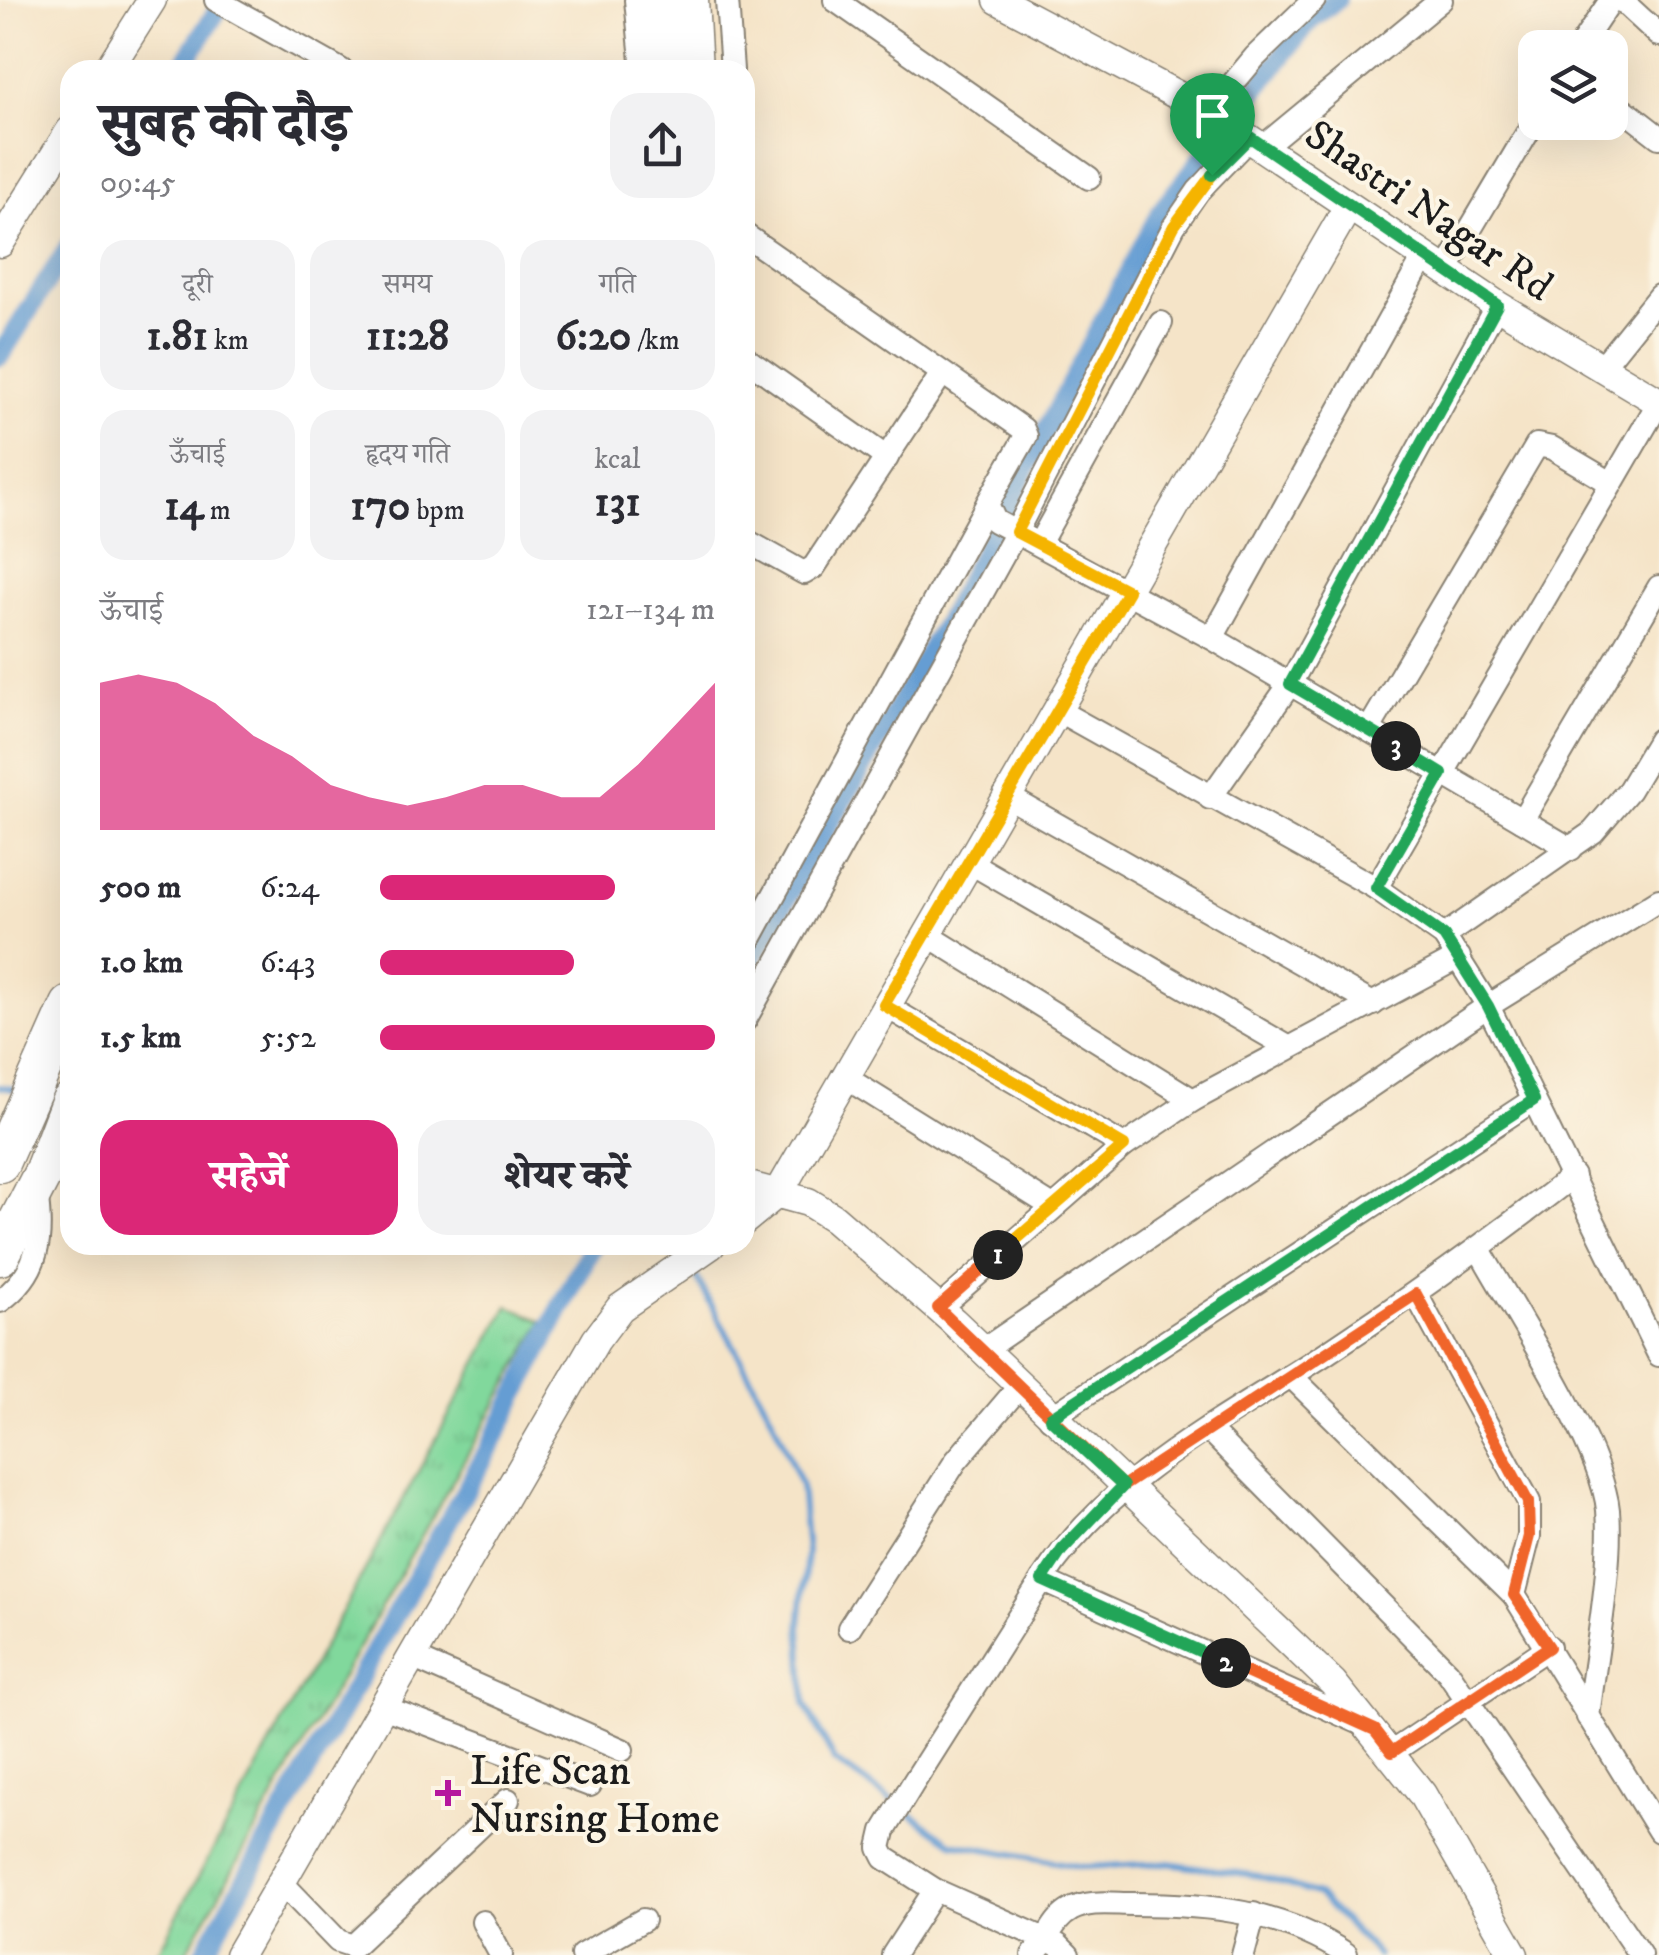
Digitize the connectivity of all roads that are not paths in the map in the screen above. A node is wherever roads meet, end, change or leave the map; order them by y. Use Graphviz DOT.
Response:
graph roads {
  1 [pos="152,0"];
  2 [pos="216,0"];
  3 [pos="636,0"];
  4 [pos="662,0"];
  5 [pos="688,0"];
  6 [pos="727,0"];
  7 [pos="835,0"];
  8 [pos="998,0"];
  9 [pos="1314,0"];
  10 [pos="1441,0"];
  11 [pos="1611,0"];
  12 [pos="1621,0"];
  13 [pos="1591,30"];
  14 [pos="1659,34"];
  15 [pos="114,60"];
  16 [pos="322,60"];
  17 [pos="642,60"];
  18 [pos="663,60"];
  19 [pos="692,60"];
  20 [pos="731,60"];
  21 [pos="1628,113"];
  22 [pos="1236,129"];
  23 [pos="1659,137"];
  24 [pos="1521,140"];
  25 [pos="60,147"];
  26 [pos="1089,178"];
  27 [pos="1348,208"];
  28 [pos="0,242"];
  29 [pos="755,242"];
  30 [pos="1435,264"];
  31 [pos="1659,296"];
  32 [pos="1497,305"];
  33 [pos="1161,322"];
  34 [pos="755,365"];
  35 [pos="1602,368"];
  36 [pos="941,375"];
  37 [pos="1659,402"];
  38 [pos="887,458"];
  39 [pos="1612,483"];
  40 [pos="1001,522"];
  41 [pos="1039,544"];
  42 [pos="755,546"];
  43 [pos="1659,587"];
  44 [pos="1128,591"];
  45 [pos="1212,638"];
  46 [pos="1290,684"];
  47 [pos="1057,710"];
  48 [pos="1369,729"];
  49 [pos="1659,740"];
  50 [pos="1442,774"];
  51 [pos="1005,795"];
  52 [pos="1210,798"];
  53 [pos="1522,820"];
  54 [pos="1571,849"];
  55 [pos="969,862"];
  56 [pos="1376,888"];
  57 [pos="1656,908"];
  58 [pos="755,931"];
  59 [pos="926,934"];
  60 [pos="1444,936"];
  61 [pos="1460,957"];
  62 [pos="755,1001"];
  63 [pos="1373,1004"];
  64 [pos="884,1005"];
  65 [pos="1488,1006"];
  66 [pos="60,1027"];
  67 [pos="1288,1047"];
  68 [pos="843,1076"];
  69 [pos="1192,1100"];
  70 [pos="1534,1100"];
  71 [pos="60,1127"];
  72 [pos="1124,1146"];
  73 [pos="1,1162"];
  74 [pos="1573,1176"];
  75 [pos="38,1182"];
  76 [pos="755,1187"];
  77 [pos="779,1192"];
  78 [pos="1053,1207"];
  79 [pos="755,1212"];
  80 [pos="1479,1248"];
  81 [pos="696,1255"];
  82 [pos="0,1256"];
  83 [pos="1416,1294"];
  84 [pos="0,1301"];
  85 [pos="938,1308"];
  86 [pos="984,1350"];
  87 [pos="1659,1355"];
  88 [pos="1291,1376"];
  89 [pos="1019,1387"];
  90 [pos="1050,1418"];
  91 [pos="1208,1429"];
  92 [pos="1123,1486"];
  93 [pos="1042,1580"];
  94 [pos="1514,1595"];
  95 [pos="848,1628"];
  96 [pos="1549,1647"];
  97 [pos="412,1656"];
  98 [pos="1470,1700"];
  99 [pos="383,1707"];
  100 [pos="1588,1717"];
  101 [pos="1384,1741"];
  102 [pos="622,1750"];
  103 [pos="590,1785"];
  104 [pos="508,1800"];
  105 [pos="1659,1832"];
  106 [pos="282,1882"];
  107 [pos="935,1890"];
  108 [pos="1254,1914"];
  109 [pos="642,1920"];
  110 [pos="483,1922"];
  111 [pos="1041,1948"];
  112 [pos="1346,1954"];
  113 [pos="240,1955"];
  114 [pos="502,1955"];
  115 [pos="582,1955"];
  116 [pos="893,1955"];
  117 [pos="1068,1955"];
  118 [pos="1243,1955"];
  119 [pos="1514,1955"];
  120 [pos="1640,1955"];
  1 -- 15 [label="street"];
  2 -- 16 [label="street"];
  3 -- 17 [label="street"];
  4 -- 18 [label="highway"];
  5 -- 19 [label="highway"];
  6 -- 20 [label="street"];
  7 -- 26 [label="street"];
  8 -- 22 [label="street, Shastri Nagar Rd"];
  9 -- 22 [label="street"];
  10 -- 22 [label="street"];
  11 -- 13 [label="street"];
  12 -- 14 [label="street"];
  21 -- 23 [label="street"];
  22 -- 27 [label="street, Shastri Nagar Rd"];
  22 -- 40 [label="street"];
  24 -- 30 [label="street"];
  25 -- 28 [label="street"];
  27 -- 30 [label="street, Shastri Nagar Rd"];
  27 -- 44 [label="street"];
  29 -- 36 [label="street"];
  30 -- 32 [label="street, Shastri Nagar Rd"];
  30 -- 45 [label="street"];
  31 -- 35 [label="street"];
  32 -- 35 [label="street, Shastri Nagar Rd"];
  32 -- 46 [label="street"];
  33 -- 41 [label="street"];
  34 -- 38 [label="street"];
  35 -- 37 [label="street, Shastri Nagar Rd"];
  36 -- 38 [label="street"];
  36 -- 40 [label="street"];
  37 -- 39 [label="street"];
  38 -- 42 [label="street"];
  39 -- 48 [label="street"];
  39 -- 50 [label="street"];
  40 -- 41 [label="street"];
  40 -- 58 [label="street"];
  40 -- 62 [label="street"];
  41 -- 44 [label="street"];
  43 -- 53 [label="street"];
  44 -- 45 [label="street"];
  44 -- 47 [label="street"];
  45 -- 46 [label="street"];
  46 -- 48 [label="street"];
  46 -- 52 [label="street"];
  47 -- 51 [label="street"];
  47 -- 52 [label="street"];
  48 -- 50 [label="street"];
  49 -- 54 [label="street"];
  50 -- 53 [label="street"];
  50 -- 56 [label="street"];
  51 -- 55 [label="street"];
  51 -- 63 [label="street"];
  52 -- 56 [label="street"];
  53 -- 54 [label="street"];
  54 -- 60 [label="street"];
  55 -- 59 [label="street"];
  55 -- 67 [label="street"];
  56 -- 60 [label="street"];
  57 -- 65 [label="street"];
  59 -- 64 [label="street"];
  59 -- 69 [label="street"];
  60 -- 61 [label="street"];
  61 -- 63 [label="street"];
  61 -- 65 [label="street"];
  63 -- 67 [label="street"];
  64 -- 68 [label="street"];
  64 -- 72 [label="street"];
  65 -- 70 [label="street"];
  65 -- 86 [label="street"];
  66 -- 73 [label="highway"];
  67 -- 69 [label="street"];
  68 -- 77 [label="street"];
  68 -- 78 [label="street"];
  69 -- 72 [label="street"];
  70 -- 74 [label="street"];
  70 -- 90 [label="street"];
  71 -- 75 [label="highway"];
  72 -- 78 [label="street"];
  74 -- 80 [label="street"];
  74 -- 87 [label="street"];
  75 -- 82 [label="highway"];
  75 -- 84 [label="street"];
  76 -- 77 [label="street"];
  77 -- 79 [label="street"];
  77 -- 85 [label="street"];
  78 -- 85 [label="street"];
  80 -- 83 [label="street"];
  80 -- 100 [label="street"];
  81 -- 97 [label="street"];
  83 -- 88 [label="street"];
  83 -- 94 [label="street"];
  85 -- 86 [label="street"];
  86 -- 89 [label="street"];
  88 -- 91 [label="street"];
  88 -- 94 [label="street"];
  89 -- 90 [label="street"];
  89 -- 95 [label="street"];
  90 -- 92 [label="street"];
  91 -- 92 [label="street"];
  91 -- 98 [label="street"];
  92 -- 93 [label="street"];
  92 -- 101 [label="street"];
  93 -- 101 [label="street"];
  93 -- 107 [label="street"];
  94 -- 96 [label="street"];
  96 -- 98 [label="street"];
  96 -- 100 [label="street"];
  97 -- 99 [label="street"];
  97 -- 102 [label="street"];
  98 -- 101 [label="street"];
  98 -- 120 [label="street"];
  99 -- 103 [label="street"];
  99 -- 106 [label="street"];
  100 -- 105 [label="street"];
  101 -- 119 [label="street"];
  104 -- 106 [label="street"];
  106 -- 113 [label="street"];
  107 -- 111 [label="street"];
  107 -- 116 [label="street"];
  108 -- 111 [label="street"];
  108 -- 112 [label="street"];
  108 -- 118 [label="street"];
  109 -- 115 [label="street"];
  110 -- 114 [label="street"];
  111 -- 117 [label="street"];
}
